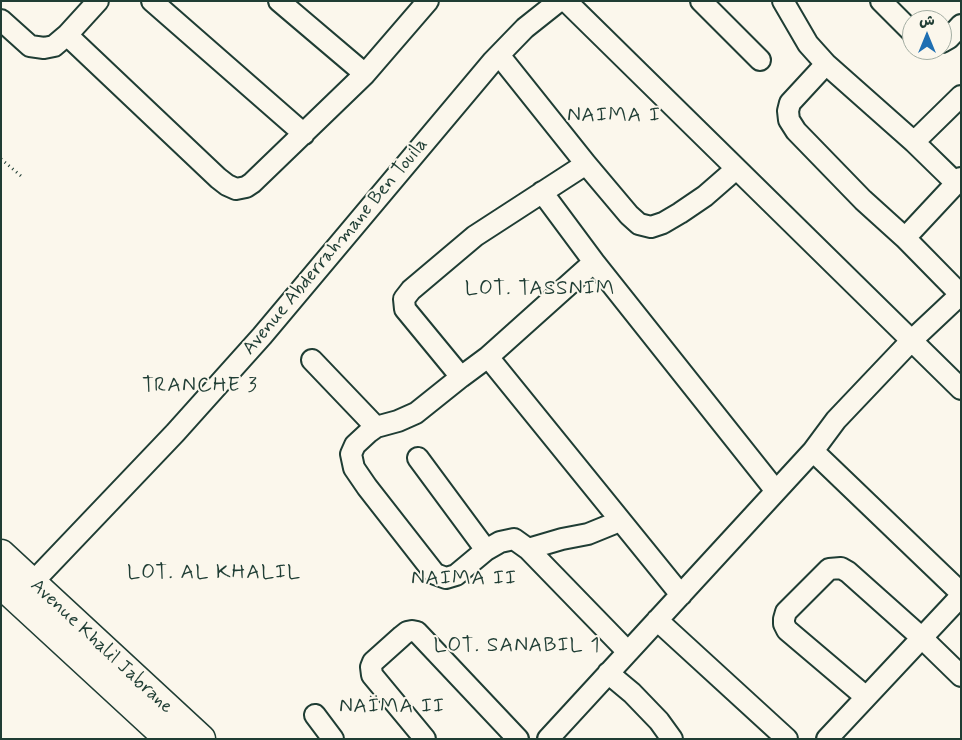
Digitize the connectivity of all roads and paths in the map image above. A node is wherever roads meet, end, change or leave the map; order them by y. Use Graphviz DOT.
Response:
graph roads {
  1 [pos="98,1"];
  2 [pos="152,1"];
  3 [pos="279,1"];
  4 [pos="428,1"];
  5 [pos="559,1"];
  6 [pos="566,1"];
  7 [pos="701,1"];
  8 [pos="783,1"];
  9 [pos="881,1"];
  10 [pos="1,20"];
  11 [pos="902,22"];
  12 [pos="961,25"];
  13 [pos="67,35"];
  14 [pos="952,35"];
  15 [pos="499,55"];
  16 [pos="760,60"];
  17 [pos="826,64"];
  18 [pos="365,74"];
  19 [pos="961,96"];
  20 [pos="304,134"];
  21 [pos="914,142"];
  22 [pos="1,159"];
  23 [pos="586,164"];
  24 [pos="736,169"];
  25 [pos="21,176"];
  26 [pos="958,180"];
  27 [pos="542,192"];
  28 [pos="905,238"];
  29 [pos="594,262"];
  30 [pos="961,295"];
  31 [pos="911,341"];
  32 [pos="488,357"];
  33 [pos="312,360"];
  34 [pos="461,377"];
  35 [pos="961,389"];
  36 [pos="376,427"];
  37 [pos="813,451"];
  38 [pos="418,458"];
  39 [pos="776,491"];
  40 [pos="620,521"];
  41 [pos="528,549"];
  42 [pos="486,550"];
  43 [pos="1,554"];
  44 [pos="32,583"];
  45 [pos="1,584"];
  46 [pos="680,595"];
  47 [pos="961,595"];
  48 [pos="658,620"];
  49 [pos="922,638"];
  50 [pos="628,652"];
  51 [pos="608,673"];
  52 [pos="961,676"];
  53 [pos="866,697"];
  54 [pos="315,715"];
  55 [pos="552,737"];
  56 [pos="169,739"];
  57 [pos="200,739"];
  58 [pos="333,739"];
  59 [pos="425,739"];
  60 [pos="518,739"];
  61 [pos="672,739"];
  62 [pos="787,739"];
  63 [pos="827,739"];
  1 -- 13 [label="street"];
  2 -- 20 [label="street"];
  3 -- 18 [label="street"];
  4 -- 18 [label="street"];
  5 -- 15 [label="street, Avenue Abderrahmane Ben Touila"];
  6 -- 24 [label="street"];
  7 -- 16 [label="street"];
  8 -- 17 [label="street"];
  9 -- 11 [label="street"];
  10 -- 13 [label="street"];
  12 -- 14 [label="street"];
  13 -- 20 [label="street"];
  15 -- 23 [label="street"];
  15 -- 44 [label="street, Avenue Abderrahmane Ben Touila"];
  17 -- 21 [label="street"];
  17 -- 28 [label="street"];
  18 -- 20 [label="street"];
  19 -- 21 [label="street"];
  21 -- 26 [label="street"];
  22 -- 25 [label="path"];
  23 -- 24 [label="street"];
  23 -- 27 [label="street"];
  24 -- 31 [label="street"];
  26 -- 28 [label="street"];
  27 -- 29 [label="street"];
  27 -- 34 [label="street"];
  28 -- 30 [label="street"];
  29 -- 32 [label="street"];
  29 -- 39 [label="street"];
  30 -- 31 [label="street"];
  31 -- 35 [label="street"];
  31 -- 37 [label="street"];
  32 -- 34 [label="street"];
  32 -- 40 [label="street"];
  33 -- 36 [label="street"];
  34 -- 36 [label="street"];
  36 -- 42 [label="street"];
  37 -- 39 [label="street"];
  37 -- 47 [label="street"];
  38 -- 42 [label="street"];
  39 -- 46 [label="street"];
  40 -- 41 [label="street"];
  40 -- 46 [label="street"];
  41 -- 42 [label="street"];
  41 -- 50 [label="street"];
  43 -- 44 [label="main road, Avenue Khalil Jabrane"];
  44 -- 57 [label="main road, Avenue Khalil Jabrane"];
  45 -- 56 [label="main road, Avenue Khalil Jabrane"];
  46 -- 48 [label="street"];
  47 -- 49 [label="street"];
  48 -- 50 [label="street"];
  48 -- 62 [label="street"];
  49 -- 52 [label="street"];
  49 -- 53 [label="street"];
  49 -- 53 [label="street"];
  50 -- 51 [label="street"];
  51 -- 55 [label="street"];
  51 -- 61 [label="street"];
  53 -- 63 [label="street"];
  54 -- 58 [label="street"];
  59 -- 60 [label="street"];
}
